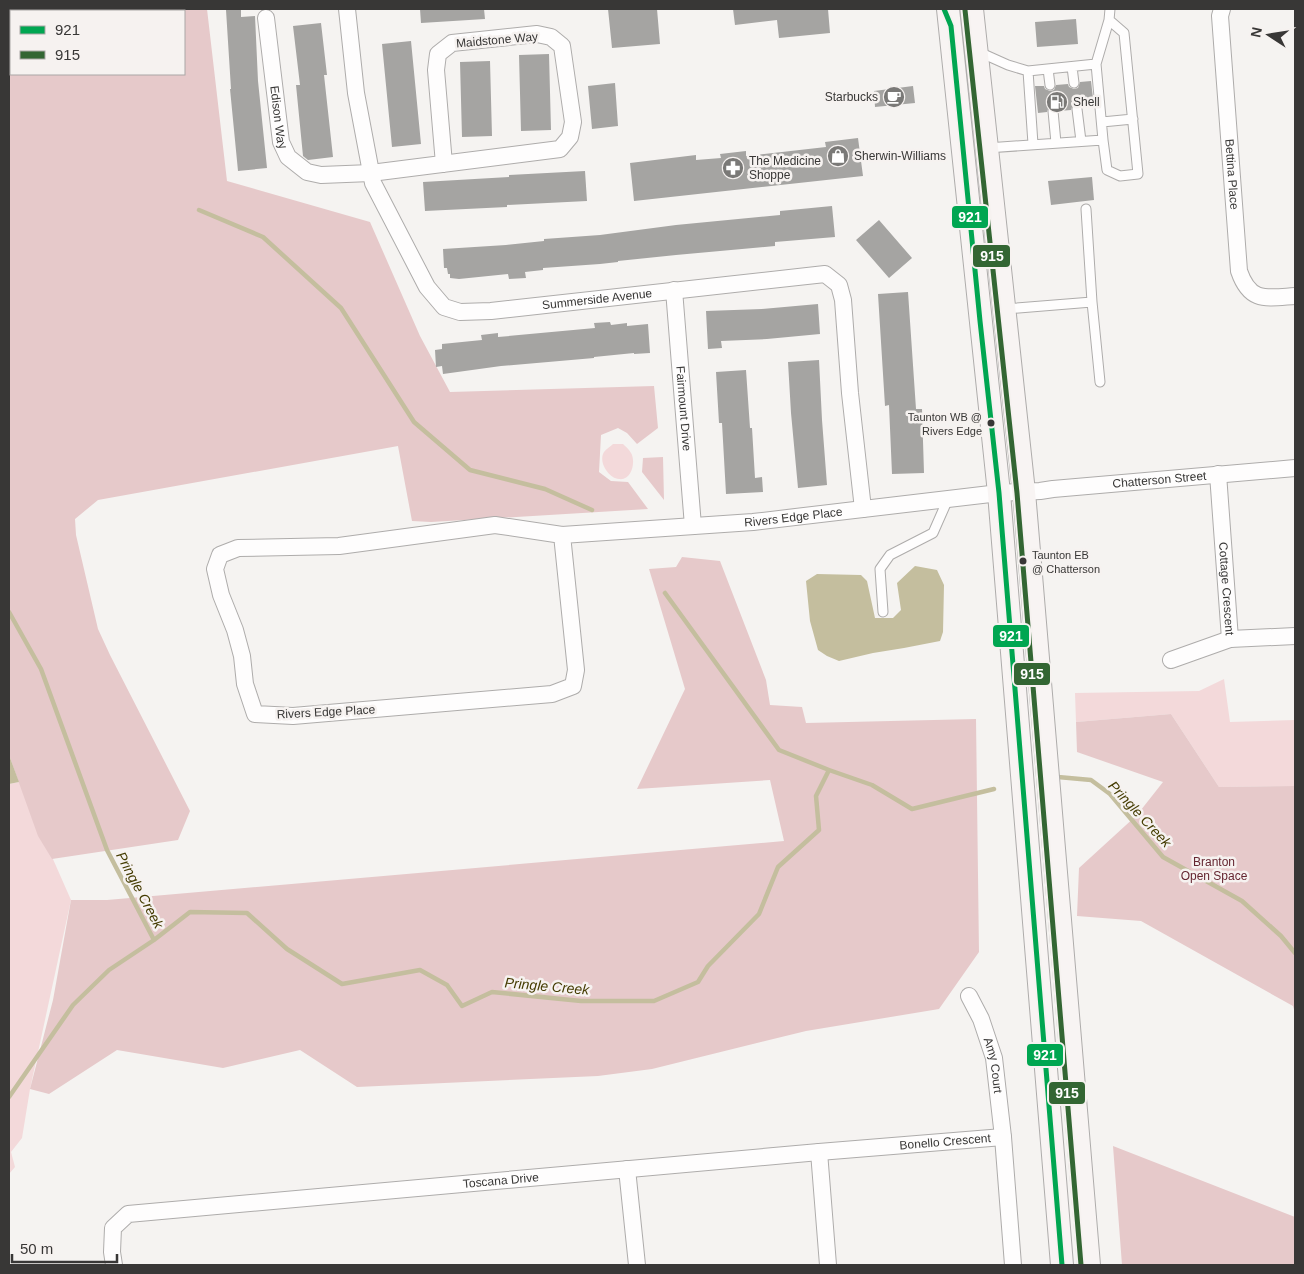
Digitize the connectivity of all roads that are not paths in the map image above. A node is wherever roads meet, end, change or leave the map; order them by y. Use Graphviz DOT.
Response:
graph roads {
  1 [pos="347,9"];
  2 [pos="1110,9"];
  3 [pos="1222,9"];
  4 [pos="948,14"];
  5 [pos="975,14"];
  6 [pos="266,18"];
  7 [pos="1109,20"];
  8 [pos="977,51"];
  9 [pos="1096,64"];
  10 [pos="1072,67"];
  11 [pos="1048,69"];
  12 [pos="1028,71"];
  13 [pos="1074,83"];
  14 [pos="1050,85"];
  15 [pos="1077,109"];
  16 [pos="1053,111"];
  17 [pos="1133,119"];
  18 [pos="1102,122"];
  19 [pos="1103,140"];
  20 [pos="1081,141"];
  21 [pos="1056,143"];
  22 [pos="1034,144"];
  23 [pos="987,148"];
  24 [pos="444,164"];
  25 [pos="371,173"];
  26 [pos="1086,209"];
  27 [pos="674,290"];
  28 [pos="1295,296"];
  29 [pos="1092,302"];
  30 [pos="1005,309"];
  31 [pos="1100,382"];
  32 [pos="1295,468"];
  33 [pos="1218,474"];
  34 [pos="1024,492"];
  35 [pos="1000,493"];
  36 [pos="948,499"];
  37 [pos="863,509"];
  38 [pos="693,526"];
  39 [pos="562,535"];
  40 [pos="883,612"];
  41 [pos="1295,636"];
  42 [pos="1230,639"];
  43 [pos="1171,660"];
  44 [pos="969,996"];
  45 [pos="1068,1031"];
  46 [pos="1044,1034"];
  47 [pos="1003,1137"];
  48 [pos="1079,1150"];
  49 [pos="819,1152"];
  50 [pos="1052,1153"];
  51 [pos="627,1169"];
  52 [pos="114,1265"];
  53 [pos="637,1265"];
  54 [pos="828,1265"];
  55 [pos="1013,1265"];
  56 [pos="1062,1265"];
  57 [pos="1089,1265"];
  1 -- 25 [label="street, Summerside Avenue"];
  2 -- 7 [label="lane"];
  3 -- 28 [label="street, Bettina Place"];
  4 -- 35 [label="main road"];
  5 -- 8 [label="main road"];
  6 -- 25 [label="street, Edison Way"];
  7 -- 9 [label="lane"];
  7 -- 17 [label="lane"];
  8 -- 12 [label="lane"];
  8 -- 23 [label="main road"];
  9 -- 10 [label="lane"];
  9 -- 18 [label="lane"];
  10 -- 11 [label="lane"];
  10 -- 13 [label="lane"];
  11 -- 12 [label="lane"];
  11 -- 14 [label="lane"];
  12 -- 22 [label="lane"];
  15 -- 20 [label="lane"];
  16 -- 21 [label="lane"];
  17 -- 18 [label="lane"];
  17 -- 19 [label="lane"];
  18 -- 19 [label="lane"];
  19 -- 20 [label="lane"];
  20 -- 21 [label="lane"];
  21 -- 22 [label="lane"];
  22 -- 23 [label="lane"];
  23 -- 30 [label="main road"];
  24 -- 24 [label="street, Maidstone Way"];
  24 -- 25 [label="street, Maidstone Way"];
  25 -- 27 [label="street, Summerside Avenue"];
  26 -- 29 [label="lane"];
  27 -- 37 [label="street, Summerside Avenue"];
  27 -- 38 [label="street, Fairmount Drive"];
  29 -- 30 [label="lane"];
  29 -- 31 [label="lane"];
  30 -- 34 [label="main road"];
  32 -- 33 [label="street, Chatterson Street"];
  33 -- 34 [label="street, Chatterson Street"];
  33 -- 42 [label="street, Cottage Crescent"];
  34 -- 35 [label="street, Rivers Edge Place"];
  34 -- 45 [label="main road"];
  35 -- 36 [label="street, Rivers Edge Place"];
  35 -- 46 [label="main road"];
  36 -- 37 [label="street, Rivers Edge Place"];
  36 -- 40 [label="lane"];
  37 -- 38 [label="street, Rivers Edge Place"];
  38 -- 39 [label="street, Rivers Edge Place"];
  39 -- 39 [label="street, Rivers Edge Place"];
  41 -- 42 [label="street, Cottage Crescent"];
  42 -- 43 [label="street"];
  44 -- 47 [label="street, Amy Court"];
  45 -- 46 [label="main road"];
  45 -- 48 [label="main road"];
  46 -- 50 [label="main road"];
  47 -- 49 [label="street, Bonello Crescent"];
  47 -- 55 [label="street, Bonello Crescent"];
  48 -- 50 [label="main road"];
  48 -- 57 [label="main road"];
  49 -- 51 [label="street, Toscana Drive"];
  49 -- 54 [label="street"];
  50 -- 56 [label="main road"];
  51 -- 52 [label="street, Toscana Drive"];
  51 -- 53 [label="street"];
}
